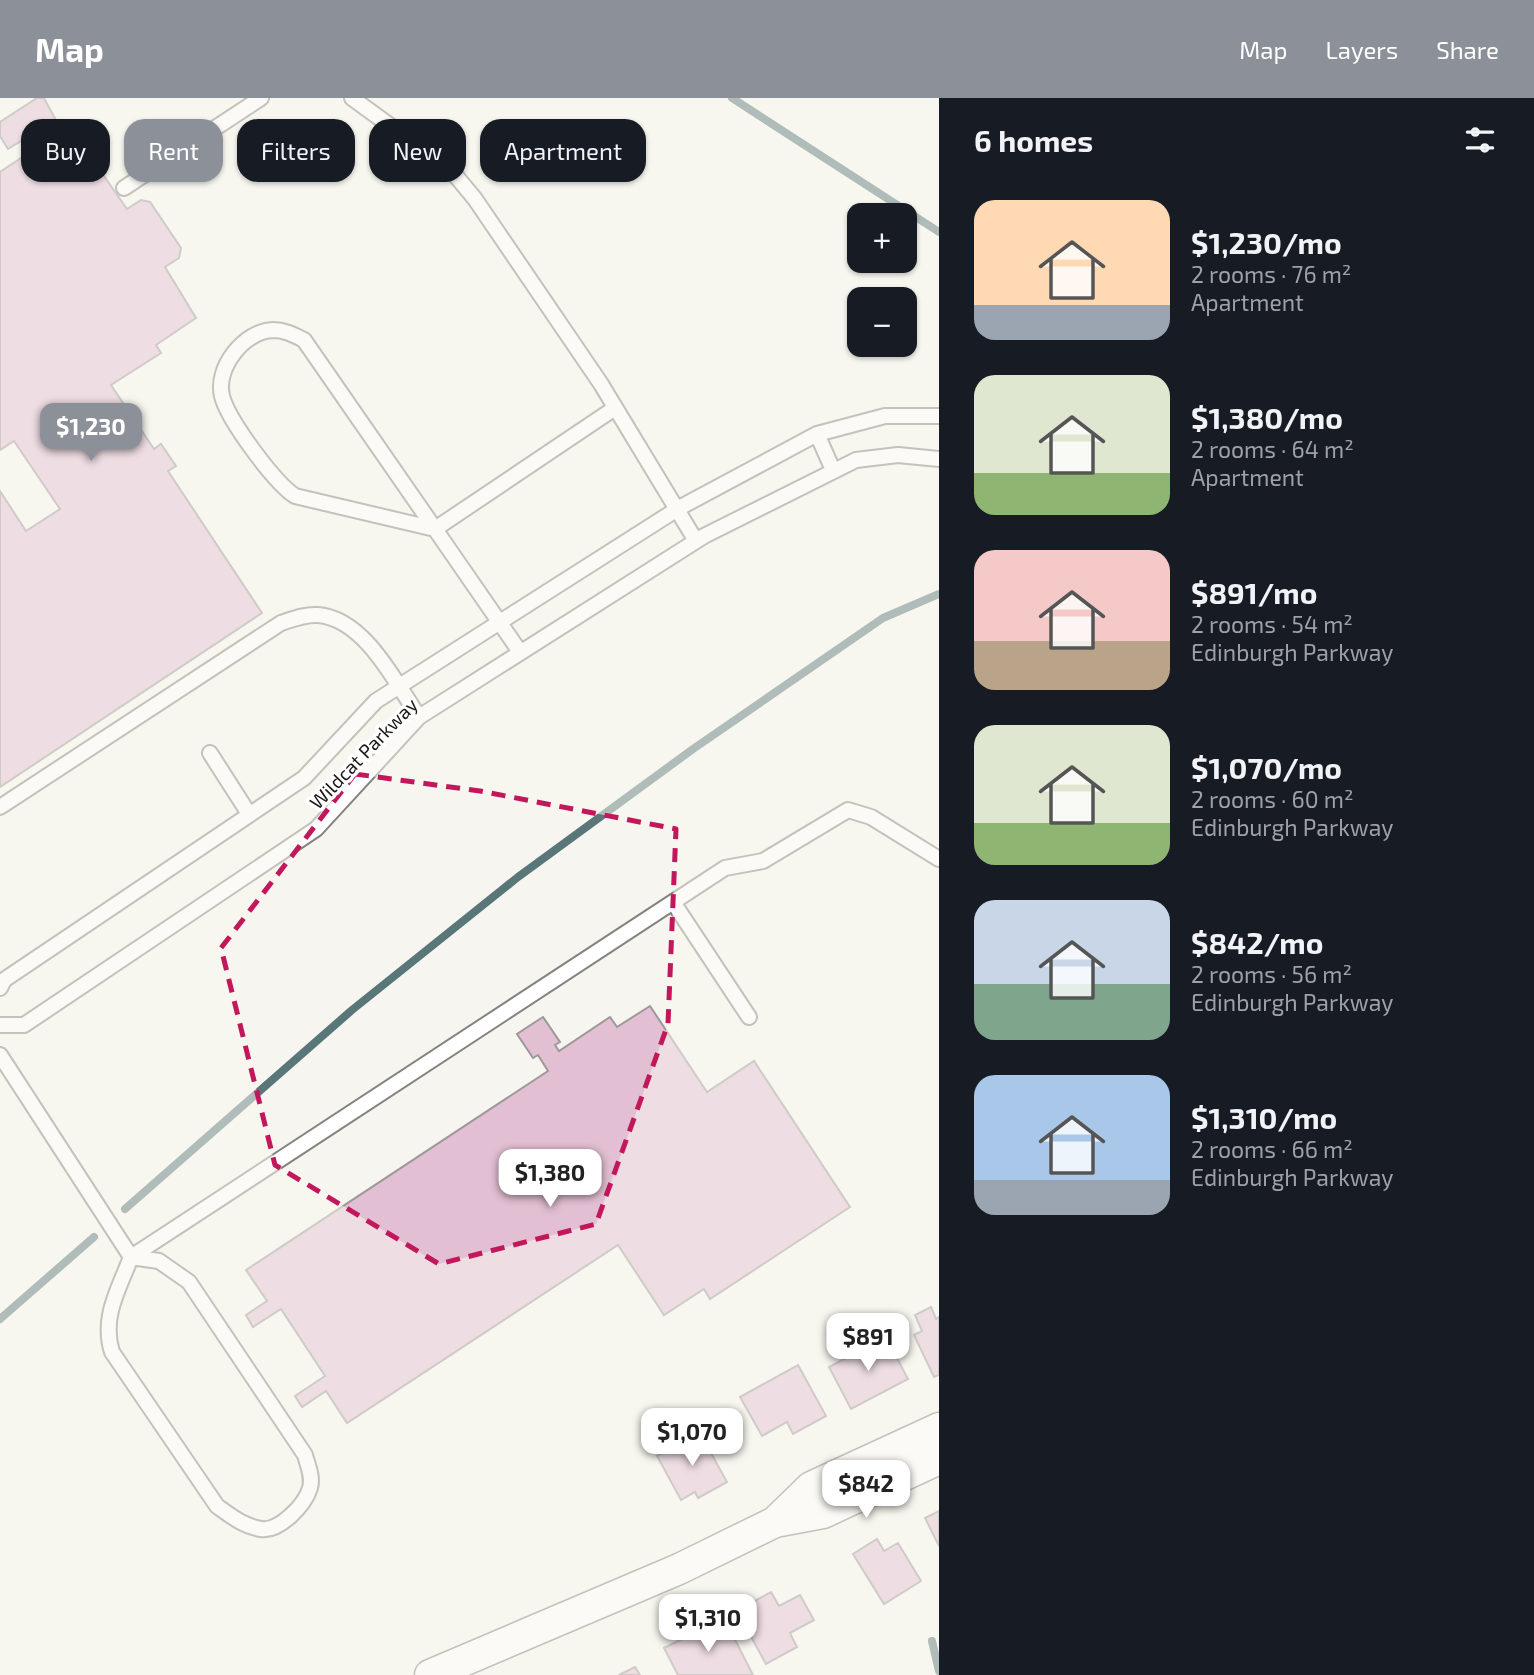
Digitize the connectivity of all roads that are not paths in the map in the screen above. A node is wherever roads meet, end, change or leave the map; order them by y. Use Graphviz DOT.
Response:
graph roads {
  1 [pos="261,98"];
  2 [pos="352,98"];
  3 [pos="124,188"];
  4 [pos="615,408"];
  5 [pos="939,416"];
  6 [pos="817,434"];
  7 [pos="939,459"];
  8 [pos="833,470"];
  9 [pos="678,508"];
  10 [pos="435,529"];
  11 [pos="696,541"];
  12 [pos="499,622"];
  13 [pos="520,652"];
  14 [pos="398,687"];
  15 [pos="418,717"];
  16 [pos="210,753"];
  17 [pos="0,807"];
  18 [pos="249,814"];
  19 [pos="939,859"];
  20 [pos="673,902"];
  21 [pos="0,988"];
  22 [pos="749,1017"];
  23 [pos="0,1025"];
  24 [pos="0,1055"];
  25 [pos="131,1257"];
  26 [pos="939,1428"];
  27 [pos="939,1459"];
  28 [pos="891,1464"];
  29 [pos="430,1675"];
  1 -- 3 [label="lane"];
  2 -- 4 [label="lane"];
  4 -- 9 [label="lane"];
  4 -- 10 [label="lane"];
  5 -- 6 [label="lane, Wildcat Parkway"];
  6 -- 8 [label="lane"];
  6 -- 9 [label="lane, Wildcat Parkway"];
  7 -- 8 [label="lane, Wildcat Parkway"];
  8 -- 11 [label="lane, Wildcat Parkway"];
  9 -- 11 [label="lane"];
  9 -- 12 [label="lane, Wildcat Parkway"];
  10 -- 10 [label="lane"];
  10 -- 12 [label="lane"];
  11 -- 13 [label="lane, Wildcat Parkway"];
  12 -- 13 [label="lane"];
  12 -- 14 [label="lane, Wildcat Parkway"];
  13 -- 15 [label="lane, Wildcat Parkway"];
  14 -- 15 [label="lane"];
  14 -- 17 [label="lane"];
  14 -- 18 [label="lane, Wildcat Parkway"];
  15 -- 23 [label="lane, Wildcat Parkway"];
  16 -- 18 [label="lane"];
  18 -- 21 [label="lane, Wildcat Parkway"];
  19 -- 20 [label="lane"];
  20 -- 22 [label="lane"];
  20 -- 25 [label="lane"];
  24 -- 25 [label="lane"];
  25 -- 25 [label="lane"];
  26 -- 28 [label="street"];
  27 -- 28 [label="street"];
  28 -- 29 [label="street"];
}
